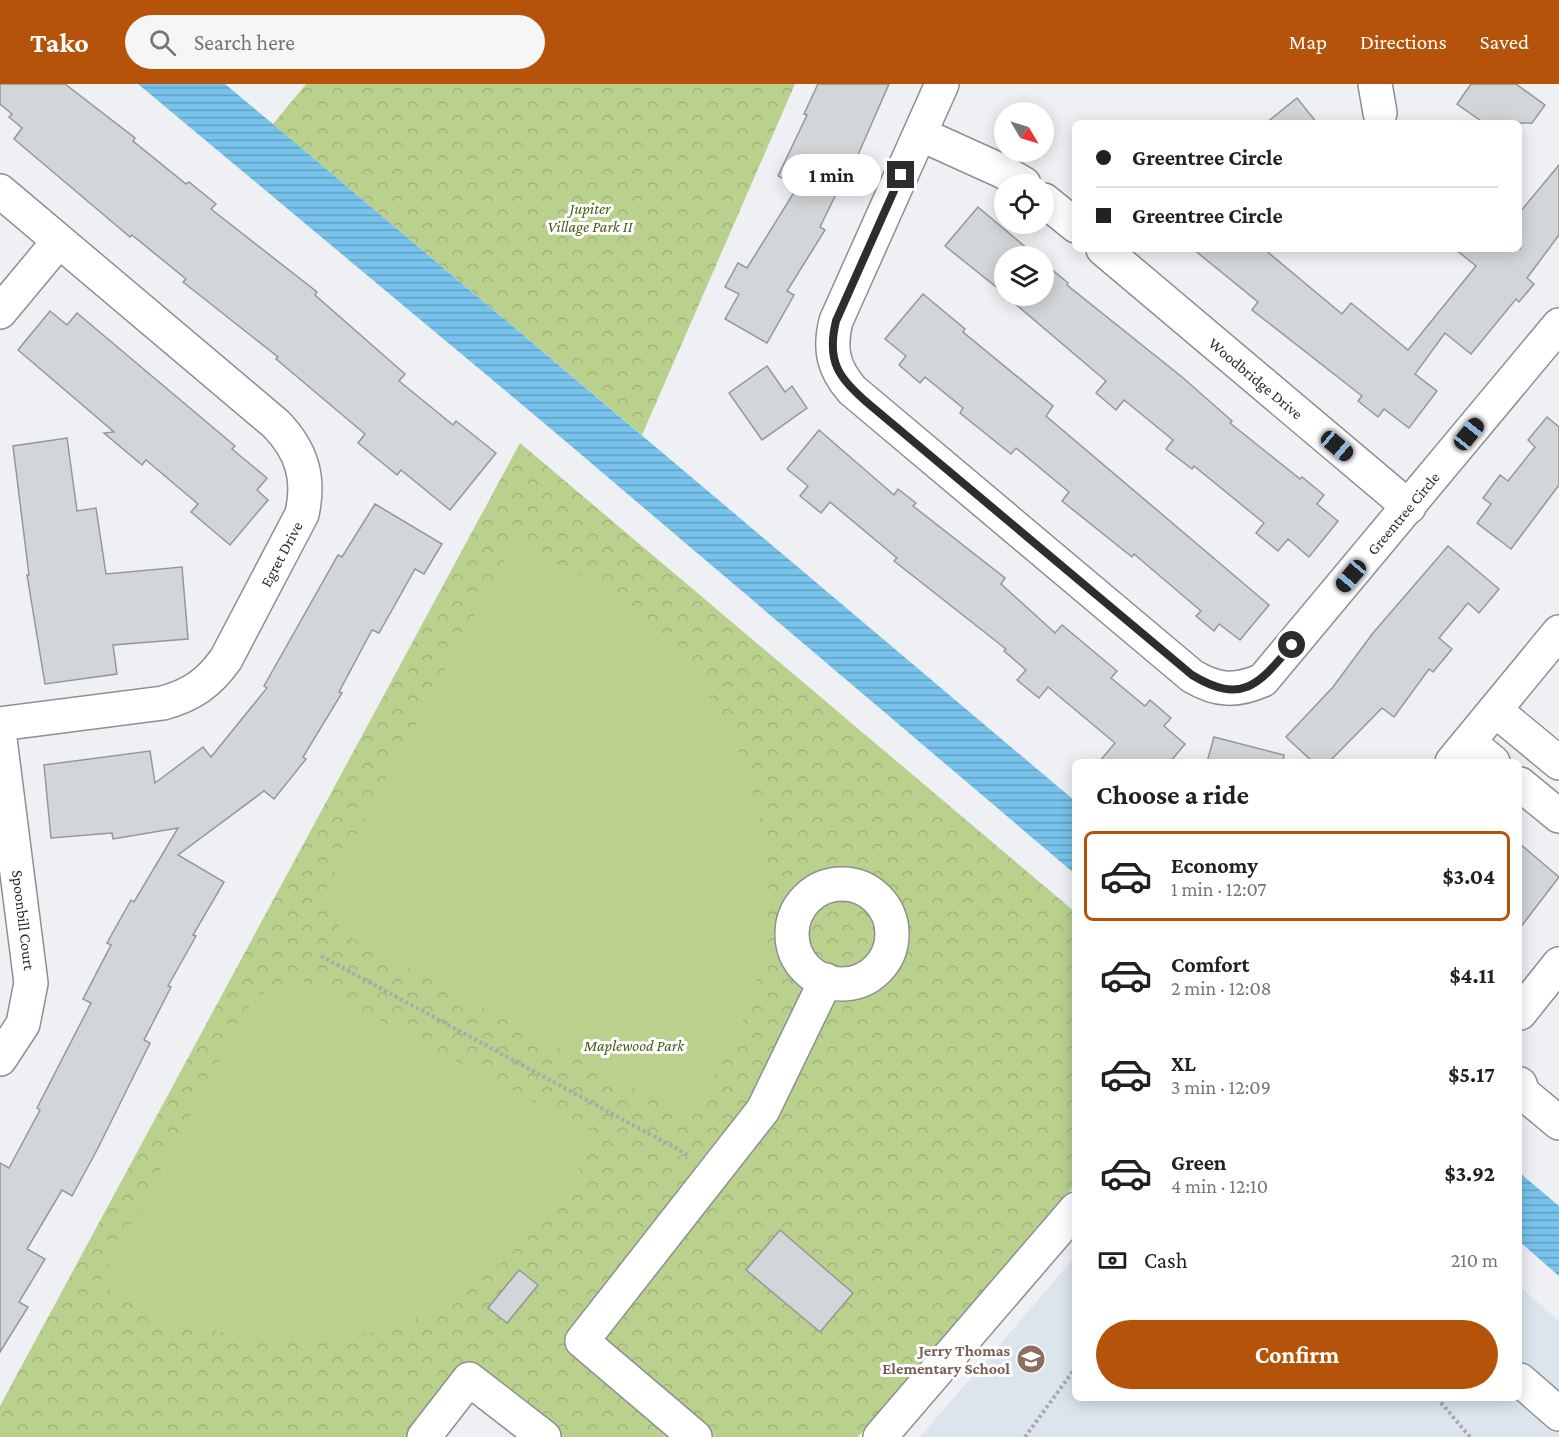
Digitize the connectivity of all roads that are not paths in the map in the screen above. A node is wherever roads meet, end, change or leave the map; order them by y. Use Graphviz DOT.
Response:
graph roads {
  1 [pos="942,84"];
  2 [pos="920,134"];
  3 [pos="1007,174"];
  4 [pos="0,191"];
  5 [pos="1054,208"];
  6 [pos="1072,223"];
  7 [pos="59,241"];
  8 [pos="1107,252"];
  9 [pos="0,312"];
  10 [pos="1559,325"];
  11 [pos="1409,507"];
  12 [pos="1559,632"];
  13 [pos="1495,710"];
  14 [pos="0,724"];
  15 [pos="0,739"];
  16 [pos="1471,755"];
  17 [pos="1559,764"];
  18 [pos="1522,786"];
  19 [pos="1559,816"];
  20 [pos="1559,964"];
  21 [pos="826,980"];
  22 [pos="1522,1010"];
  23 [pos="0,1059"];
  24 [pos="1522,1090"];
  25 [pos="1559,1123"];
  26 [pos="1072,1214"];
  27 [pos="1522,1382"];
  28 [pos="1559,1414"];
  29 [pos="424,1437"];
  30 [pos="544,1437"];
  31 [pos="695,1437"];
  32 [pos="880,1437"];
  1 -- 2 [label="street, Greentree Circle"];
  2 -- 3 [label="street"];
  2 -- 11 [label="street, Greentree Circle"];
  4 -- 7 [label="street, Egret Drive"];
  5 -- 6 [label="street"];
  7 -- 9 [label="street"];
  7 -- 14 [label="street, Egret Drive"];
  8 -- 11 [label="street, Woodbridge Drive"];
  10 -- 11 [label="street, Greentree Circle"];
  12 -- 13 [label="street"];
  13 -- 16 [label="street"];
  13 -- 17 [label="street"];
  15 -- 23 [label="street, Spoonbill Court"];
  18 -- 19 [label="street"];
  20 -- 22 [label="street"];
  21 -- 31 [label="street"];
  24 -- 25 [label="street"];
  26 -- 32 [label="street"];
  27 -- 28 [label="street"];
  29 -- 30 [label="street"];
}
